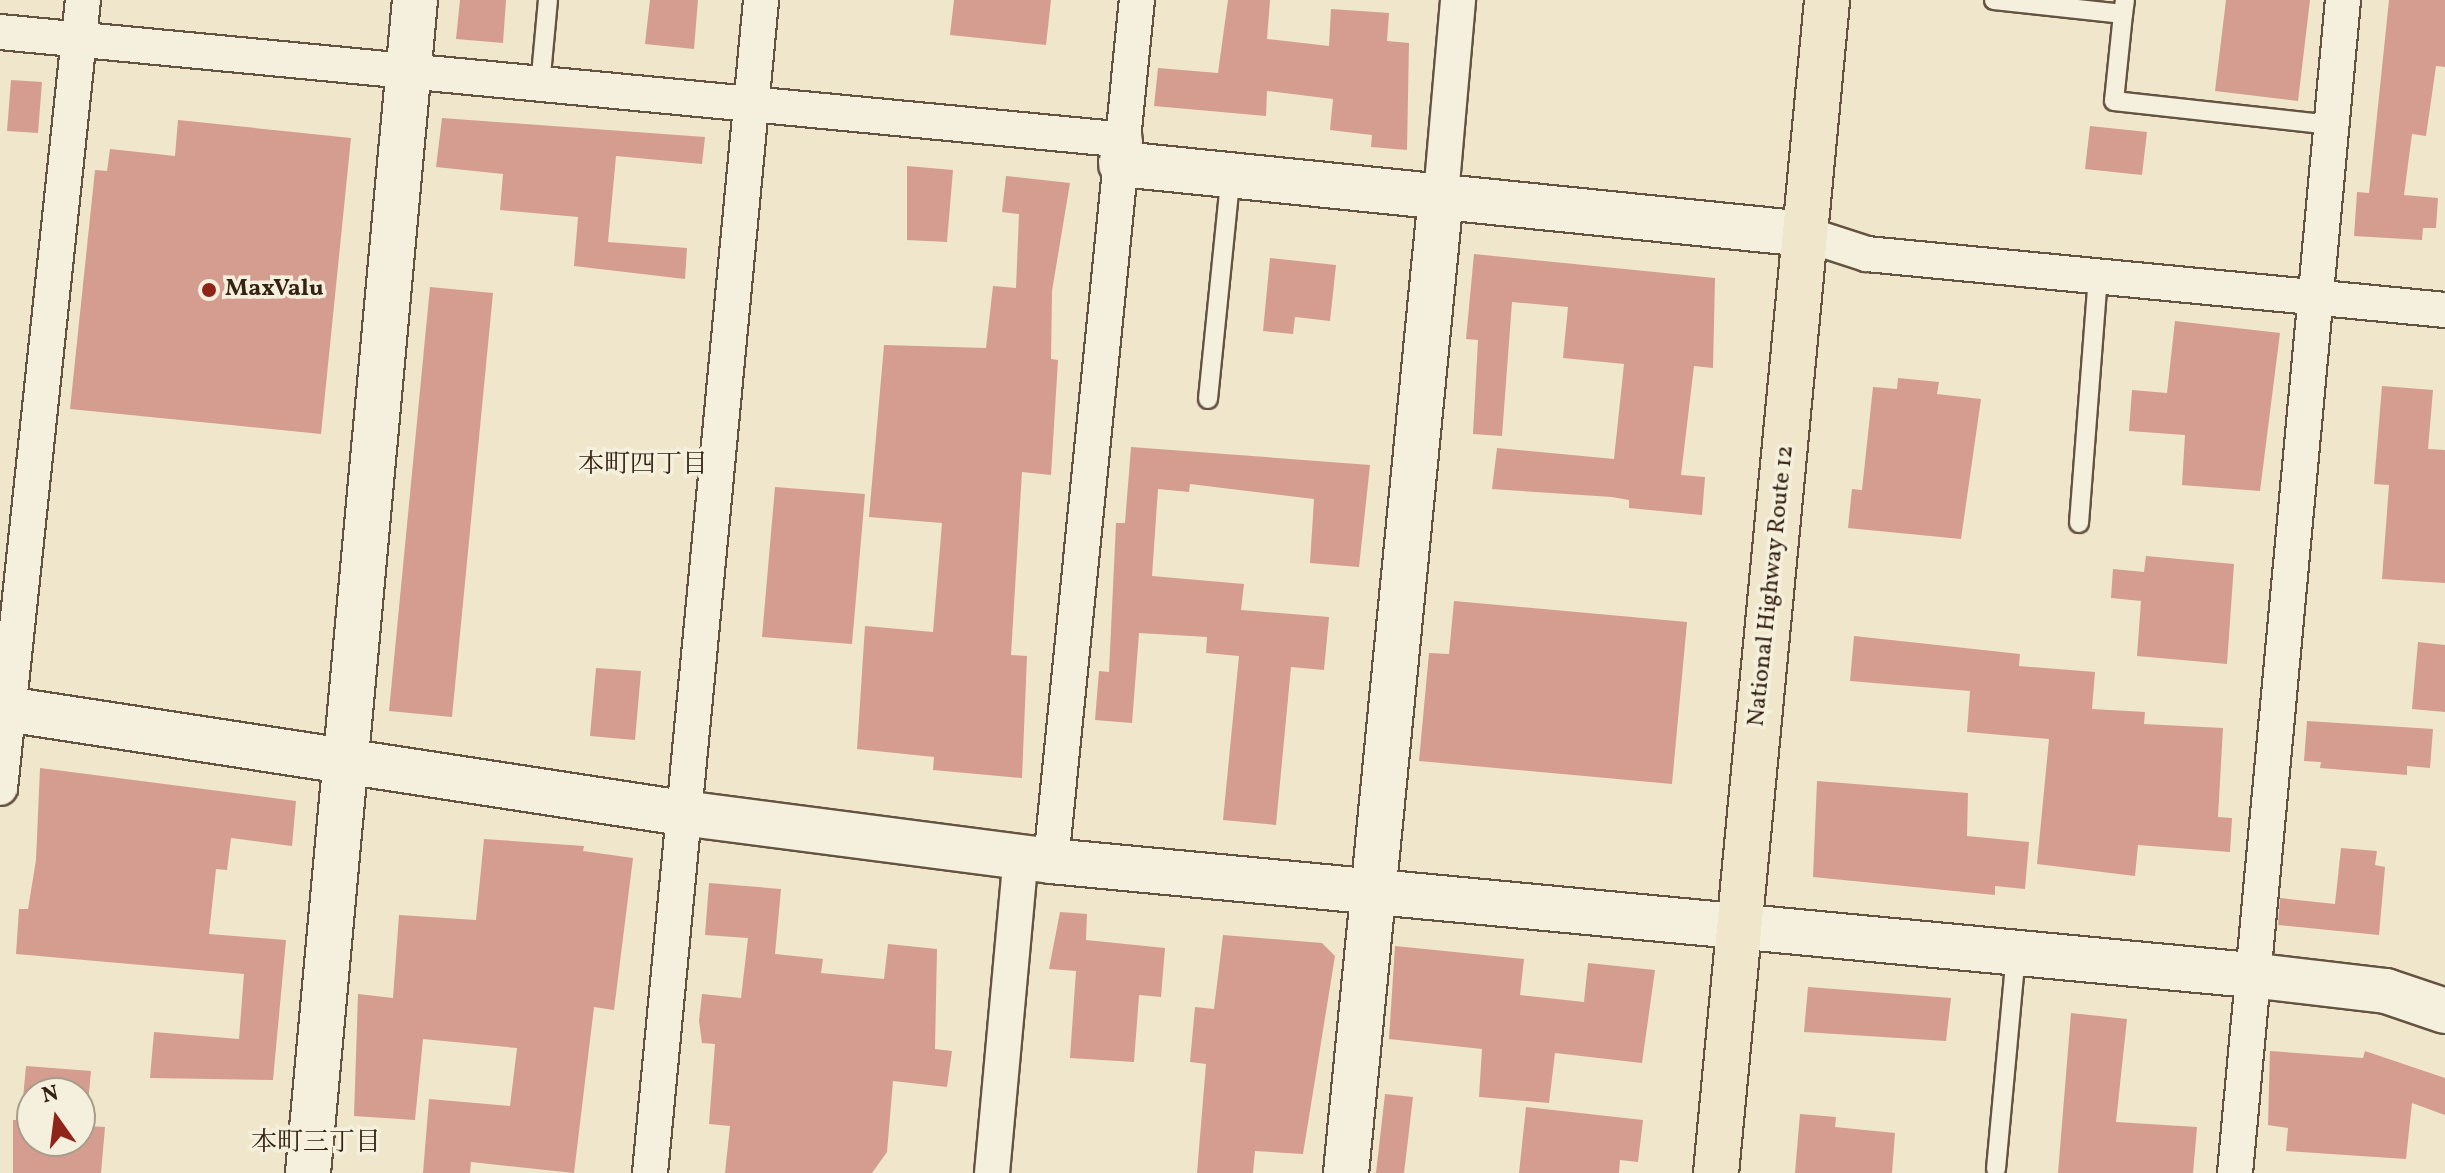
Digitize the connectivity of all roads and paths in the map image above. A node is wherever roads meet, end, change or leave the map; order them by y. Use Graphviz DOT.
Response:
graph roads {
  1 [pos="83,0"];
  2 [pos="415,0"];
  3 [pos="548,0"];
  4 [pos="761,0"];
  5 [pos="1137,0"];
  6 [pos="1458,0"];
  7 [pos="1827,0"];
  8 [pos="1994,0"];
  9 [pos="2343,0"];
  10 [pos="2124,7"];
  11 [pos="0,32"];
  12 [pos="79,40"];
  13 [pos="408,75"];
  14 [pos="540,86"];
  15 [pos="752,103"];
  16 [pos="2332,125"];
  17 [pos="1123,152"];
  18 [pos="1231,174"];
  19 [pos="1441,195"];
  20 [pos="1805,234"];
  21 [pos="2098,277"];
  22 [pos="2316,299"];
  23 [pos="2445,310"];
  24 [pos="1208,399"];
  25 [pos="2079,523"];
  26 [pos="4,709"];
  27 [pos="346,761"];
  28 [pos="0,788"];
  29 [pos="682,813"];
  30 [pos="1036,859"];
  31 [pos="1378,888"];
  32 [pos="1739,923"];
  33 [pos="2016,951"];
  34 [pos="2250,975"];
  35 [pos="2445,1011"];
  36 [pos="1996,1169"];
  37 [pos="308,1173"];
  38 [pos="650,1173"];
  39 [pos="992,1173"];
  40 [pos="1346,1173"];
  41 [pos="1716,1173"];
  42 [pos="2235,1173"];
  1 -- 12 [label="street"];
  2 -- 13 [label="street"];
  3 -- 14 [label="lane"];
  4 -- 15 [label="street"];
  5 -- 17 [label="street"];
  6 -- 19 [label="street"];
  7 -- 20 [label="highway, National Highway Route 12"];
  8 -- 10 [label="lane"];
  9 -- 16 [label="street"];
  10 -- 16 [label="lane"];
  11 -- 12 [label="street"];
  12 -- 13 [label="street"];
  12 -- 26 [label="street"];
  13 -- 14 [label="street"];
  13 -- 27 [label="street"];
  14 -- 15 [label="street"];
  15 -- 17 [label="street"];
  15 -- 29 [label="street"];
  16 -- 22 [label="street"];
  17 -- 18 [label="street"];
  17 -- 30 [label="street"];
  18 -- 19 [label="street"];
  18 -- 24 [label="lane"];
  19 -- 20 [label="street"];
  19 -- 31 [label="street"];
  20 -- 21 [label="street"];
  20 -- 32 [label="highway, National Highway Route 12"];
  21 -- 22 [label="street"];
  21 -- 25 [label="lane"];
  22 -- 23 [label="street"];
  22 -- 34 [label="street"];
  26 -- 27 [label="street"];
  26 -- 28 [label="street"];
  27 -- 29 [label="street"];
  27 -- 37 [label="street"];
  29 -- 30 [label="street"];
  29 -- 38 [label="street"];
  30 -- 31 [label="street"];
  30 -- 39 [label="street"];
  31 -- 32 [label="street"];
  31 -- 40 [label="street"];
  32 -- 33 [label="street"];
  32 -- 41 [label="highway, National Highway Route 12"];
  33 -- 34 [label="street"];
  33 -- 36 [label="lane"];
  34 -- 35 [label="street"];
  34 -- 42 [label="street"];
}
